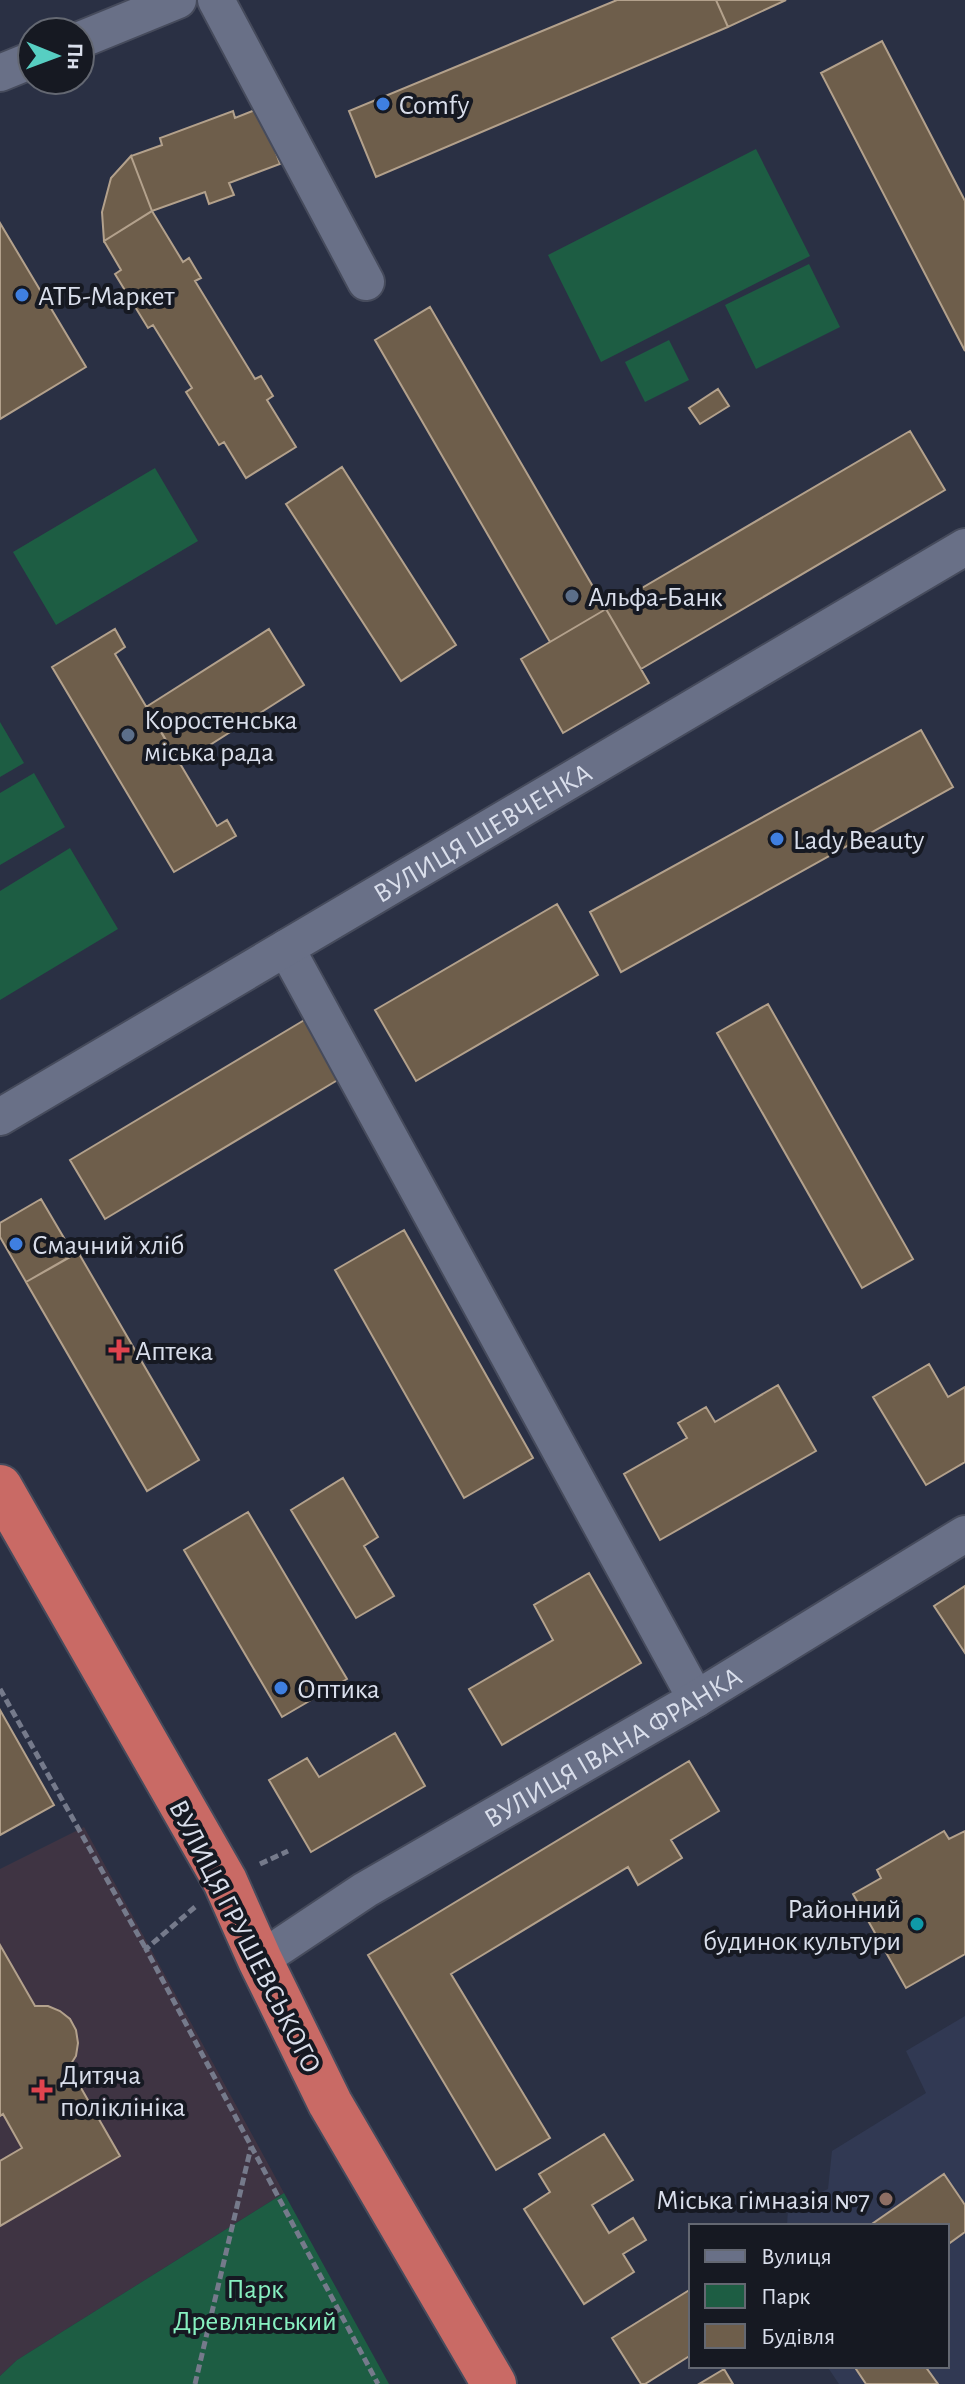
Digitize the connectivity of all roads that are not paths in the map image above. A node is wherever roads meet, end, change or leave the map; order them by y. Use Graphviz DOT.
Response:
graph roads {
  1 [pos="178,0"];
  2 [pos="216,0"];
  3 [pos="96,33"];
  4 [pos="366,282"];
  5 [pos="965,547"];
  6 [pos="286,948"];
  7 [pos="0,1117"];
  8 [pos="0,1487"];
  9 [pos="965,1534"];
  10 [pos="696,1699"];
  11 [pos="260,1960"];
  12 [pos="494,2384"];
  1 -- 3 [label="street"];
  2 -- 4 [label="street"];
  5 -- 6 [label="street, ВУЛИЦЯ ШЕВЧЕНКА"];
  6 -- 7 [label="street, ВУЛИЦЯ ШЕВЧЕНКА"];
  6 -- 10 [label="street"];
  8 -- 11 [label="highway, ВУЛИЦЯ ГРУШЕВСЬКОГО"];
  9 -- 10 [label="street, ВУЛИЦЯ ІВАНА ФРАНКА"];
  10 -- 11 [label="street, ВУЛИЦЯ ІВАНА ФРАНКА"];
  11 -- 12 [label="highway, ВУЛИЦЯ ГРУШЕВСЬКОГО"];
}
